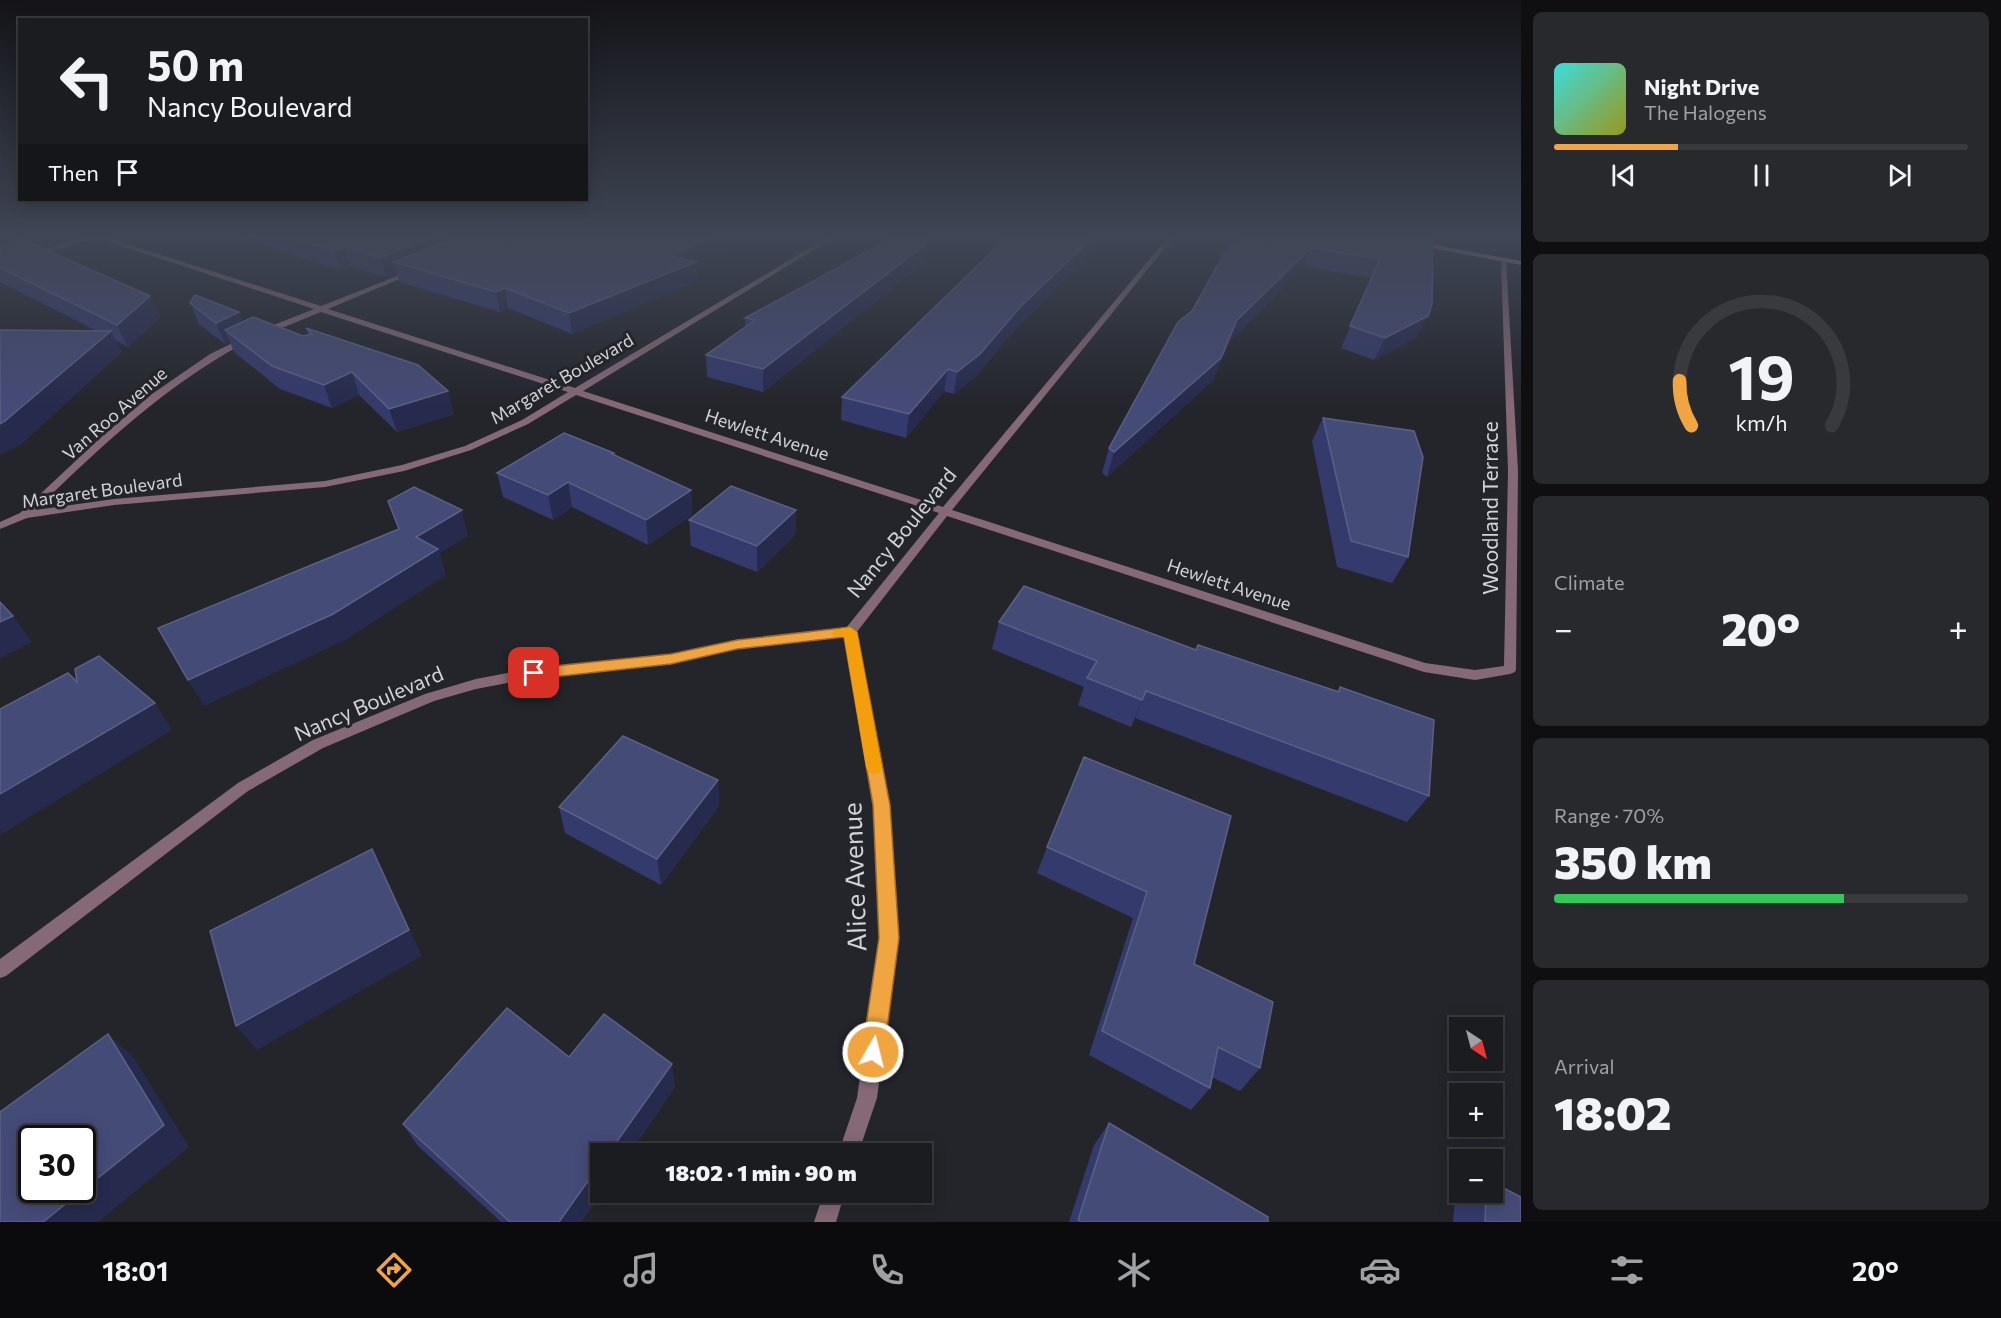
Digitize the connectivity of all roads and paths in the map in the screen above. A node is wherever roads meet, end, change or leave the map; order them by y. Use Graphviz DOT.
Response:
graph roads {
  1 [pos="274,294"];
  2 [pos="358,294"];
  3 [pos="738,294"];
  4 [pos="1124,294"];
  5 [pos="1505,294"];
  6 [pos="321,309"];
  7 [pos="576,392"];
  8 [pos="945,512"];
  9 [pos="25,515"];
  10 [pos="0,526"];
  11 [pos="850,632"];
  12 [pos="1424,667"];
  13 [pos="0,970"];
  14 [pos="852,1143"];
  15 [pos="831,1203"];
  16 [pos="825,1222"];
  1 -- 6 [label="street, Hewlett Avenue"];
  2 -- 6 [label="street, Van Roo Avenue"];
  3 -- 7 [label="street, Margaret Boulevard"];
  4 -- 8 [label="street, Nancy Boulevard"];
  5 -- 12 [label="street, Woodland Terrace"];
  6 -- 7 [label="street, Hewlett Avenue"];
  6 -- 9 [label="street, Van Roo Avenue"];
  7 -- 8 [label="street, Hewlett Avenue"];
  7 -- 9 [label="street, Margaret Boulevard"];
  8 -- 11 [label="street, Nancy Boulevard"];
  8 -- 12 [label="street, Hewlett Avenue"];
  9 -- 10 [label="street, Margaret Boulevard"];
  11 -- 13 [label="street, Nancy Boulevard"];
  11 -- 14 [label="street, Alice Avenue"];
  15 -- 16 [label="street"];
}
